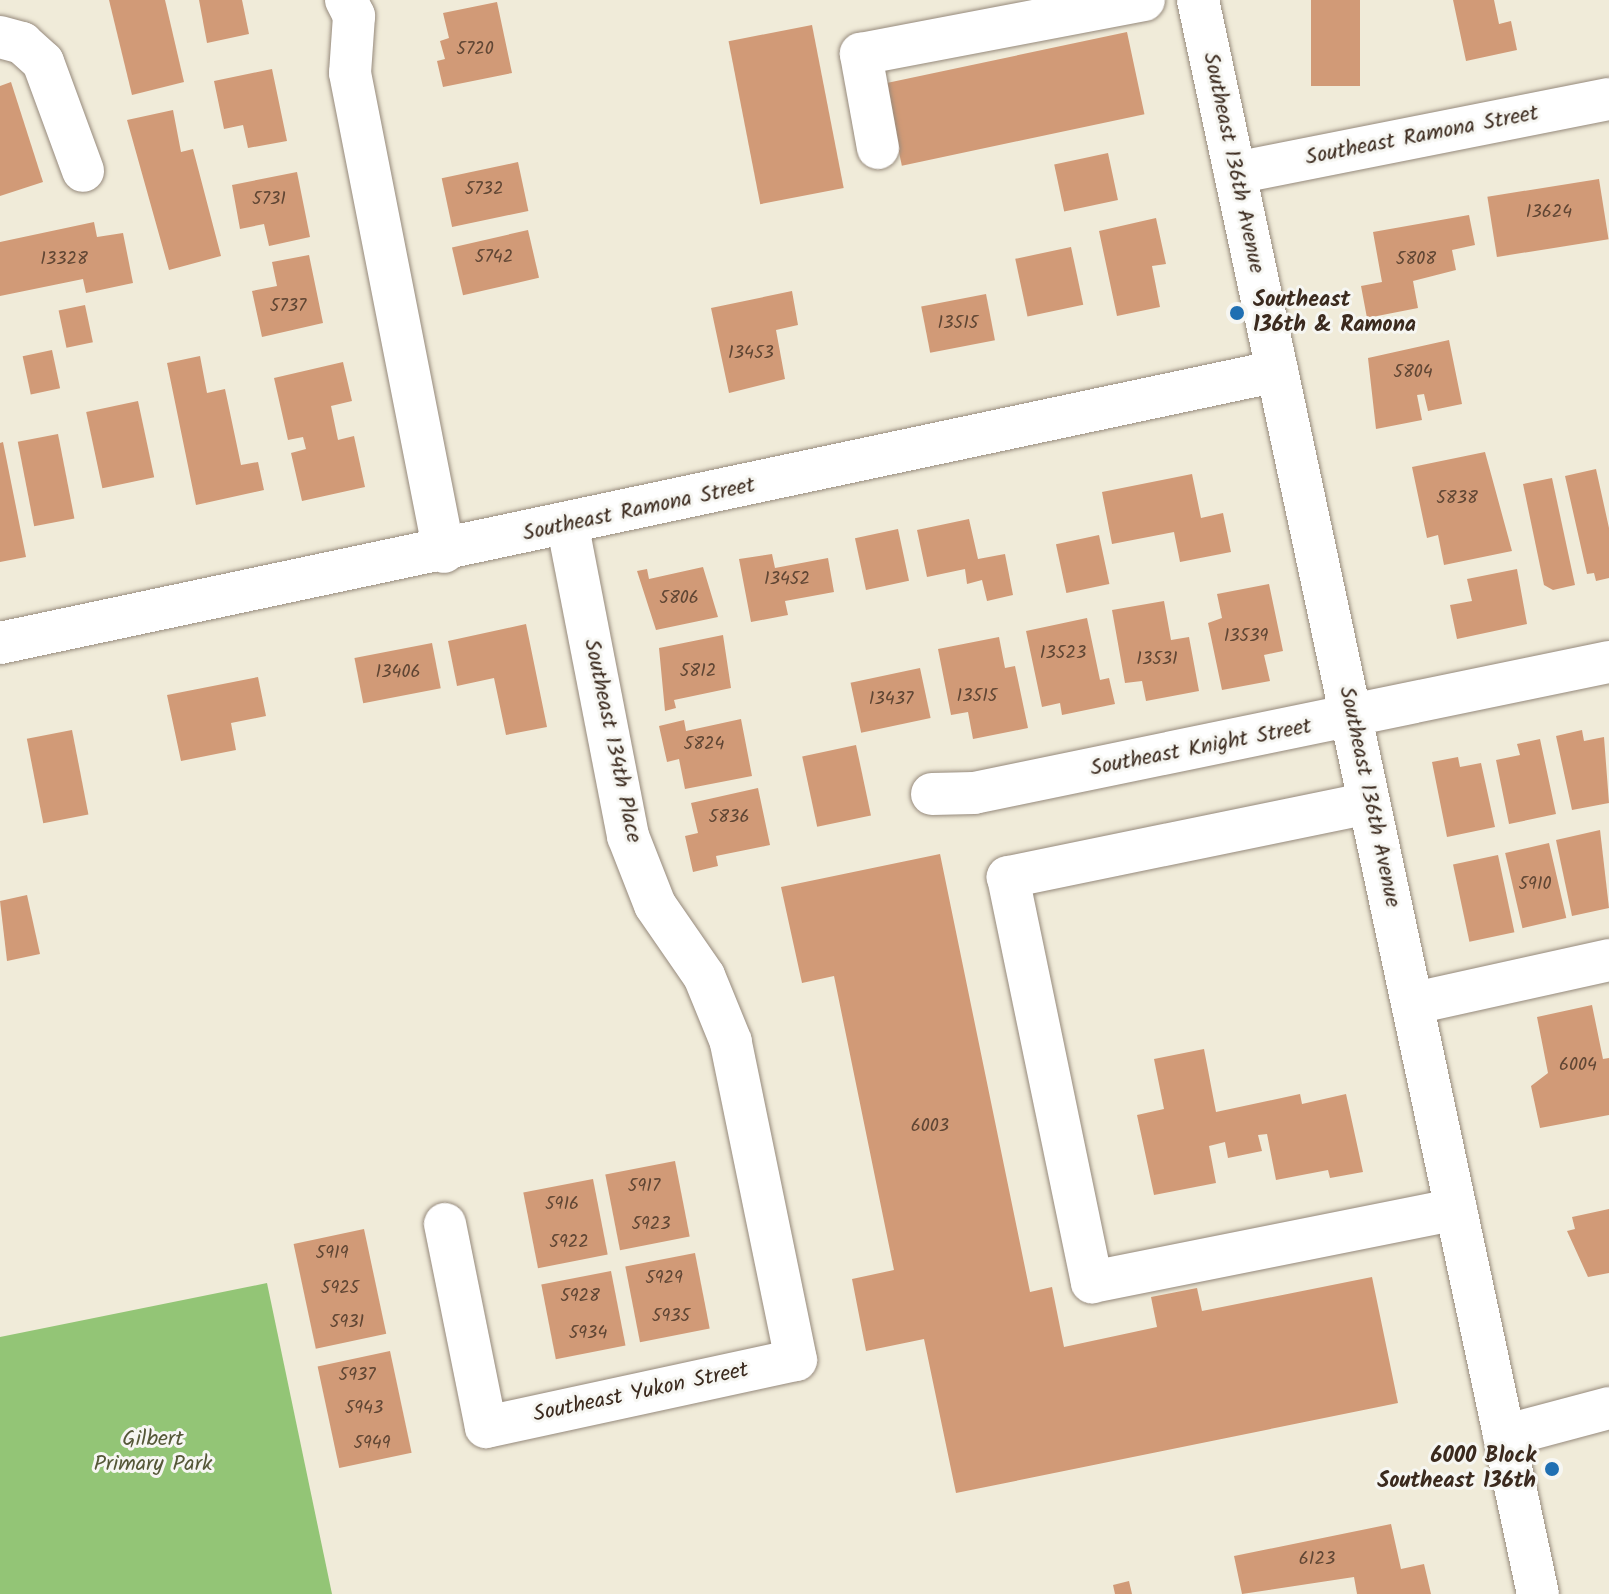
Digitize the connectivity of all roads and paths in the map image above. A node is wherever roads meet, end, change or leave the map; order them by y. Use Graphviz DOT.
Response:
graph roads {
  1 [pos="1144,0"];
  2 [pos="1198,0"];
  3 [pos="350,8"];
  4 [pos="0,37"];
  5 [pos="1609,99"];
  6 [pos="878,148"];
  7 [pos="83,171"];
  8 [pos="1235,173"];
  9 [pos="1277,371"];
  10 [pos="568,526"];
  11 [pos="444,552"];
  12 [pos="0,643"];
  13 [pos="1609,662"];
  14 [pos="1351,718"];
  15 [pos="932,794"];
  16 [pos="1369,803"];
  17 [pos="1609,960"];
  18 [pos="1415,1003"];
  19 [pos="1456,1209"];
  20 [pos="445,1224"];
  21 [pos="796,1360"];
  22 [pos="1609,1408"];
  23 [pos="1504,1436"];
  24 [pos="1538,1594"];
  1 -- 6 [label="street"];
  2 -- 8 [label="street, Southeast 136th Avenue"];
  3 -- 11 [label="street"];
  4 -- 7 [label="street"];
  5 -- 8 [label="street, Southeast Ramona Street"];
  8 -- 9 [label="street, Southeast 136th Avenue"];
  9 -- 10 [label="street, Southeast Ramona Street"];
  9 -- 14 [label="street, Southeast 136th Avenue"];
  10 -- 11 [label="street, Southeast Ramona Street"];
  10 -- 21 [label="street, Southeast 134th Place"];
  11 -- 12 [label="street, Southeast Ramona Street"];
  13 -- 14 [label="street, Southeast Knight Street"];
  14 -- 15 [label="street, Southeast Knight Street"];
  14 -- 16 [label="street, Southeast 136th Avenue"];
  16 -- 18 [label="street, Southeast 136th Avenue"];
  16 -- 19 [label="street"];
  17 -- 18 [label="street"];
  18 -- 19 [label="street, Southeast 136th Avenue"];
  19 -- 23 [label="street, Southeast 136th Avenue"];
  20 -- 21 [label="street, Southeast Yukon Street"];
  22 -- 23 [label="street"];
  23 -- 24 [label="street, Southeast 136th Avenue"];
}
